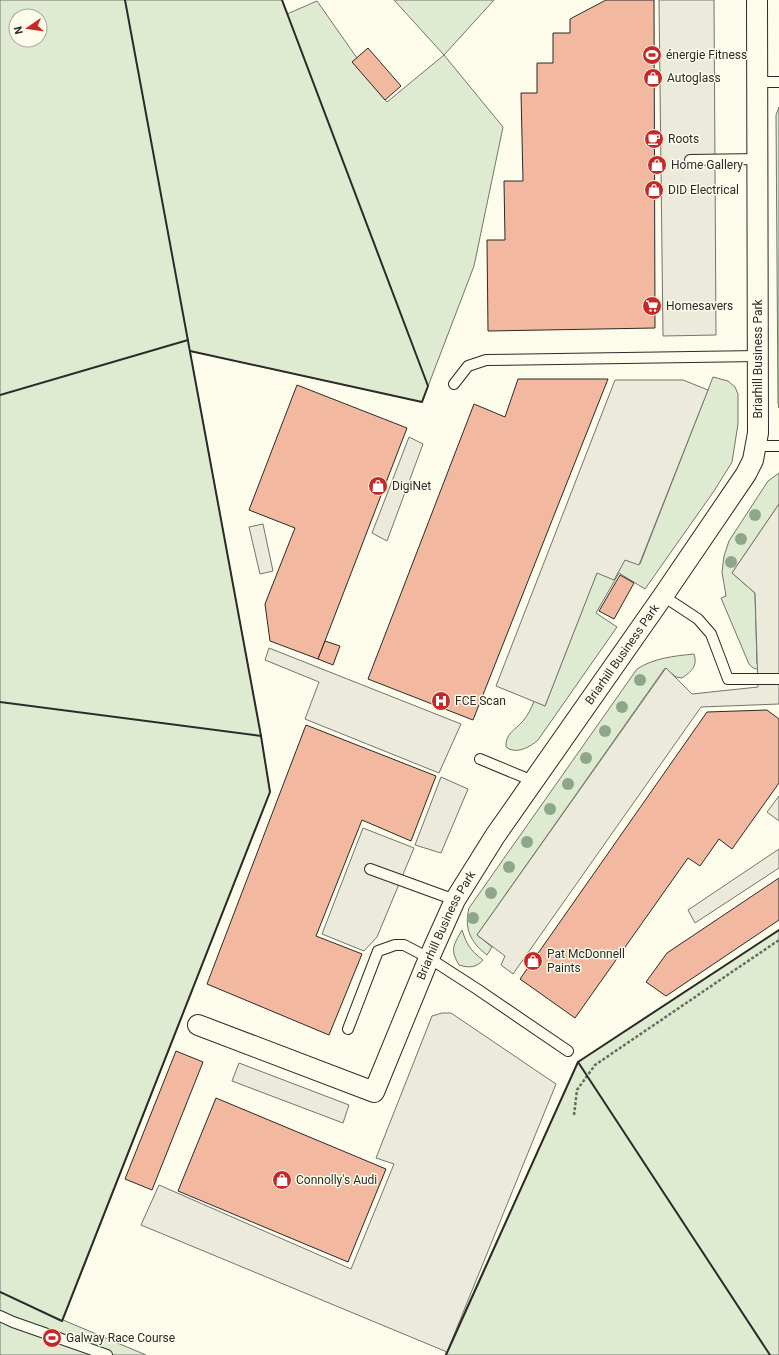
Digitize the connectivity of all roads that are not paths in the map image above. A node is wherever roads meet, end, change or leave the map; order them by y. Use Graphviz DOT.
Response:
graph roads {
  1 [pos="756,0"];
  2 [pos="757,82"];
  3 [pos="779,82"];
  4 [pos="758,159"];
  5 [pos="690,160"];
  6 [pos="758,356"];
  7 [pos="454,384"];
  8 [pos="756,446"];
  9 [pos="779,446"];
  10 [pos="663,596"];
  11 [pos="779,679"];
  12 [pos="480,760"];
  13 [pos="534,781"];
  14 [pos="370,869"];
  15 [pos="455,900"];
  16 [pos="429,958"];
  17 [pos="198,1025"];
  18 [pos="348,1029"];
  19 [pos="568,1051"];
  20 [pos="0,1316"];
  21 [pos="107,1355"];
  1 -- 2 [label="street, Briarhill Business Park"];
  2 -- 3 [label="lane"];
  2 -- 4 [label="street, Briarhill Business Park"];
  4 -- 5 [label="lane"];
  4 -- 6 [label="street, Briarhill Business Park"];
  6 -- 7 [label="lane"];
  6 -- 8 [label="street, Briarhill Business Park"];
  8 -- 9 [label="lane"];
  8 -- 10 [label="street, Briarhill Business Park"];
  10 -- 11 [label="lane"];
  10 -- 13 [label="street, Briarhill Business Park"];
  12 -- 13 [label="lane"];
  13 -- 15 [label="street, Briarhill Business Park"];
  14 -- 15 [label="lane"];
  15 -- 16 [label="street, Briarhill Business Park"];
  16 -- 17 [label="street, Briarhill Business Park"];
  16 -- 18 [label="lane"];
  16 -- 19 [label="lane"];
  20 -- 21 [label="lane"];
}
